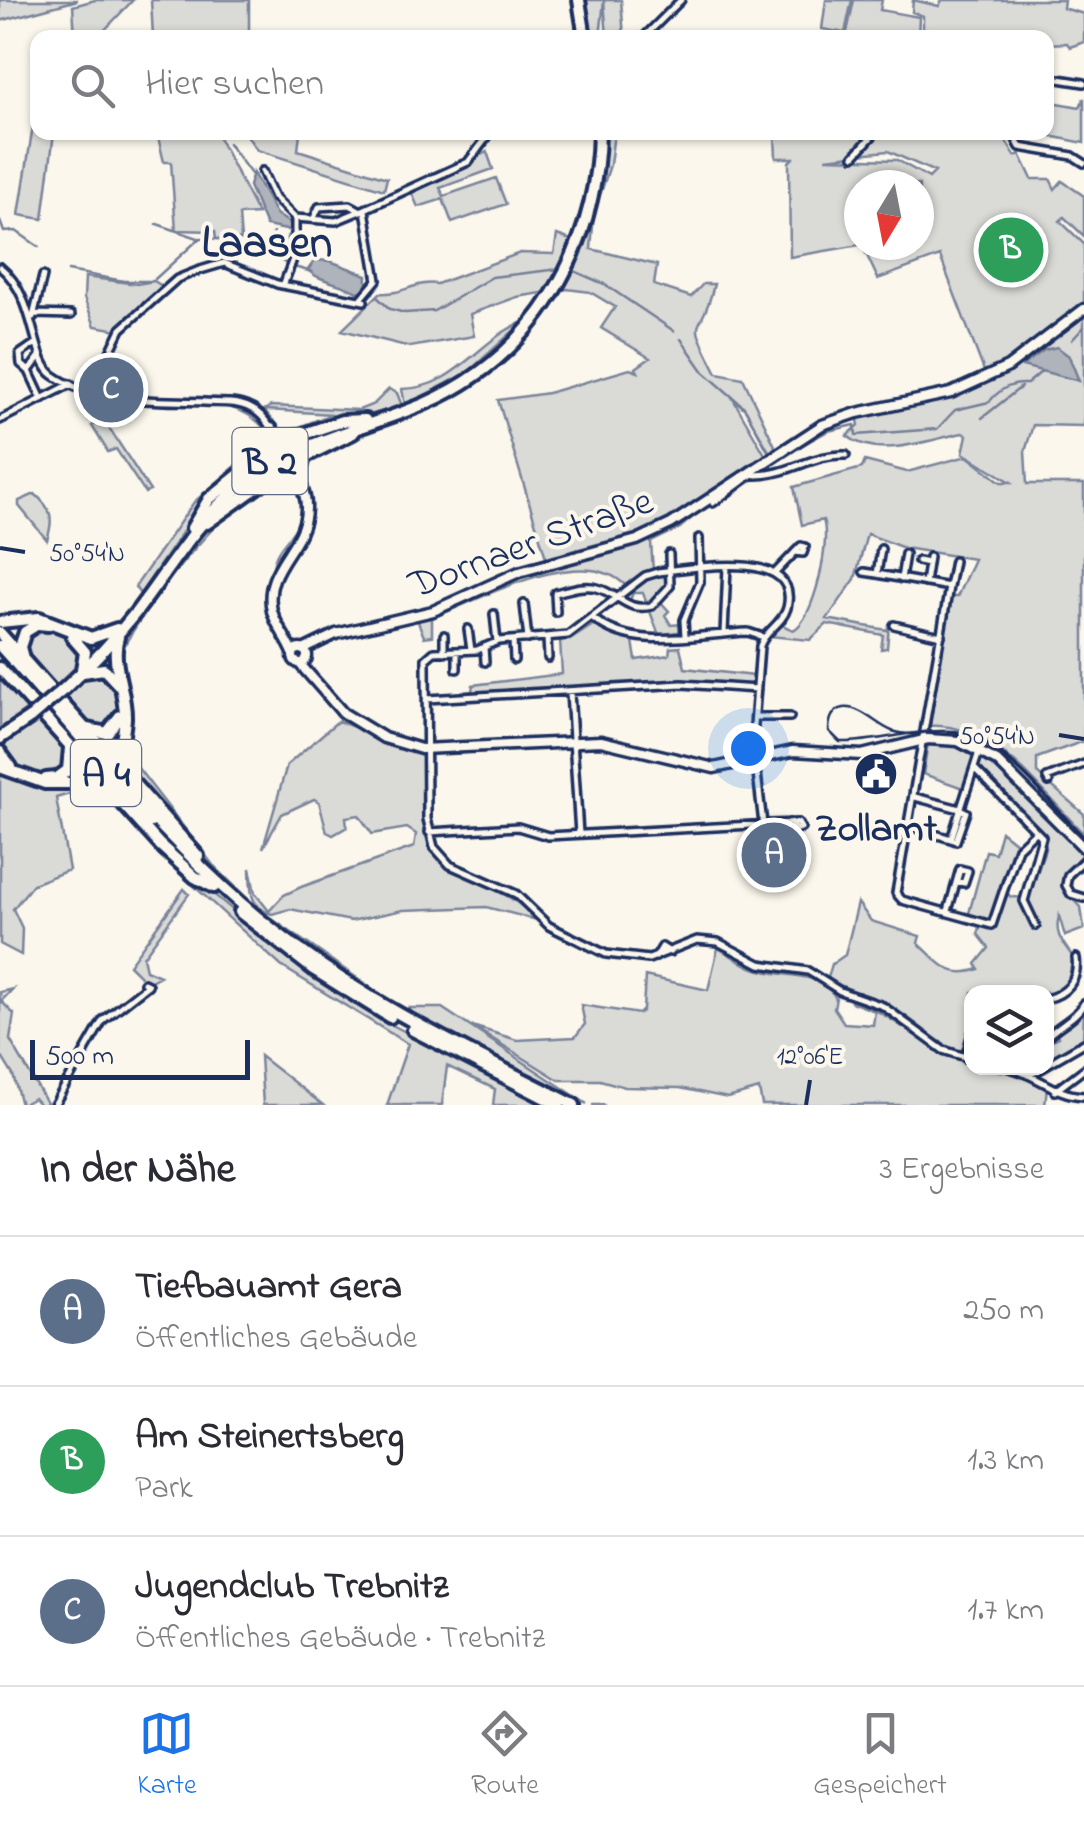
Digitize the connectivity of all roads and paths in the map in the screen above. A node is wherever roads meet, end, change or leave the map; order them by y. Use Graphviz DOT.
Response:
graph roads {
  1 [pos="577,0"];
  2 [pos="681,0"];
  3 [pos="582,30"];
  4 [pos="651,30"];
  5 [pos="1054,78"];
  6 [pos="1084,83"];
  7 [pos="485,140"];
  8 [pos="597,140"];
  9 [pos="869,140"];
  10 [pos="1016,140"];
  11 [pos="854,156"];
  12 [pos="1084,164"];
  13 [pos="262,171"];
  14 [pos="363,210"];
  15 [pos="294,218"];
  16 [pos="314,220"];
  17 [pos="0,267"];
  18 [pos="44,276"];
  19 [pos="283,284"];
  20 [pos="1084,308"];
  21 [pos="71,315"];
  22 [pos="34,316"];
  23 [pos="37,342"];
  24 [pos="40,356"];
  25 [pos="29,371"];
  26 [pos="72,384"];
  27 [pos="92,390"];
  28 [pos="42,399"];
  29 [pos="0,420"];
  30 [pos="366,422"];
  31 [pos="272,430"];
  32 [pos="277,445"];
  33 [pos="846,454"];
  34 [pos="293,462"];
  35 [pos="754,473"];
  36 [pos="298,477"];
  37 [pos="713,502"];
  38 [pos="195,529"];
  39 [pos="700,538"];
  40 [pos="795,552"];
  41 [pos="878,553"];
  42 [pos="668,554"];
  43 [pos="905,554"];
  44 [pos="918,561"];
  45 [pos="953,564"];
  46 [pos="944,566"];
  47 [pos="962,566"];
  48 [pos="727,567"];
  49 [pos="700,569"];
  50 [pos="672,570"];
  51 [pos="864,572"];
  52 [pos="776,574"];
  53 [pos="876,574"];
  54 [pos="900,578"];
  55 [pos="925,583"];
  56 [pos="949,588"];
  57 [pos="617,599"];
  58 [pos="524,604"];
  59 [pos="556,612"];
  60 [pos="494,614"];
  61 [pos="594,618"];
  62 [pos="0,622"];
  63 [pos="119,630"];
  64 [pos="468,630"];
  65 [pos="0,633"];
  66 [pos="724,633"];
  67 [pos="941,634"];
  68 [pos="444,635"];
  69 [pos="684,636"];
  70 [pos="547,638"];
  71 [pos="762,638"];
  72 [pos="528,639"];
  73 [pos="513,640"];
  74 [pos="497,642"];
  75 [pos="0,646"];
  76 [pos="484,647"];
  77 [pos="471,650"];
  78 [pos="457,651"];
  79 [pos="444,652"];
  80 [pos="301,655"];
  81 [pos="0,656"];
  82 [pos="548,658"];
  83 [pos="24,659"];
  84 [pos="514,660"];
  85 [pos="485,662"];
  86 [pos="458,668"];
  87 [pos="2,671"];
  88 [pos="82,671"];
  89 [pos="757,689"];
  90 [pos="570,692"];
  91 [pos="428,699"];
  92 [pos="755,716"];
  93 [pos="790,717"];
  94 [pos="86,728"];
  95 [pos="2,735"];
  96 [pos="923,740"];
  97 [pos="573,741"];
  98 [pos="68,743"];
  99 [pos="427,748"];
  100 [pos="0,749"];
  101 [pos="980,750"];
  102 [pos="756,759"];
  103 [pos="1084,764"];
  104 [pos="0,767"];
  105 [pos="974,768"];
  106 [pos="126,772"];
  107 [pos="1048,782"];
  108 [pos="112,792"];
  109 [pos="915,797"];
  110 [pos="960,809"];
  111 [pos="789,823"];
  112 [pos="763,824"];
  113 [pos="909,826"];
  114 [pos="1036,831"];
  115 [pos="429,832"];
  116 [pos="578,834"];
  117 [pos="1084,848"];
  118 [pos="1084,860"];
  119 [pos="206,870"];
  120 [pos="957,882"];
  121 [pos="214,887"];
  122 [pos="1084,898"];
  123 [pos="948,912"];
  124 [pos="1036,926"];
  125 [pos="1076,958"];
  126 [pos="144,983"];
  127 [pos="1054,996"];
  128 [pos="1084,1003"];
  129 [pos="1054,1027"];
  130 [pos="1084,1044"];
  131 [pos="964,1057"];
  132 [pos="1054,1061"];
  133 [pos="1084,1070"];
  134 [pos="1032,1075"];
  135 [pos="1054,1091"];
  136 [pos="1084,1096"];
  137 [pos="54,1105"];
  138 [pos="559,1105"];
  139 [pos="574,1105"];
  1 -- 3 [label="highway"];
  2 -- 4 [label="street"];
  5 -- 6 [label="street"];
  7 -- 14 [label="street"];
  8 -- 30 [label="highway, B 2"];
  9 -- 11 [label="street"];
  10 -- 12 [label="street"];
  13 -- 15 [label="street"];
  14 -- 16 [label="street"];
  14 -- 16 [label="street"];
  14 -- 19 [label="street"];
  15 -- 16 [label="street"];
  15 -- 19 [label="street"];
  17 -- 22 [label="street"];
  18 -- 22 [label="street"];
  19 -- 27 [label="street"];
  20 -- 35 [label="main road, Dornaer Straße"];
  21 -- 22 [label="street"];
  22 -- 23 [label="street"];
  23 -- 24 [label="street"];
  23 -- 25 [label="street"];
  24 -- 25 [label="street"];
  24 -- 26 [label="street"];
  25 -- 28 [label="street"];
  26 -- 27 [label="street"];
  26 -- 28 [label="street"];
  27 -- 31 [label="street"];
  28 -- 29 [label="street"];
  30 -- 32 [label="highway, B 2"];
  30 -- 34 [label="highway, B 2"];
  30 -- 38 [label="highway, B 2"];
  31 -- 32 [label="highway, B 2"];
  31 -- 32 [label="street"];
  32 -- 34 [label="main road, bridge"];
  32 -- 34 [label="main road, bridge"];
  32 -- 38 [label="highway, B 2"];
  33 -- 35 [label="street"];
  34 -- 36 [label="highway, B 2"];
  34 -- 36 [label="main road"];
  34 -- 38 [label="highway, B 2"];
  35 -- 37 [label="street, Dornaer Straße"];
  35 -- 80 [label="main road, Dornaer Straße"];
  36 -- 80 [label="main road"];
  38 -- 63 [label="highway, B 2"];
  39 -- 49 [label="street"];
  40 -- 52 [label="street"];
  41 -- 53 [label="street"];
  42 -- 50 [label="street"];
  43 -- 54 [label="street"];
  44 -- 55 [label="street"];
  45 -- 46 [label="street"];
  45 -- 47 [label="street"];
  45 -- 56 [label="street"];
  48 -- 49 [label="street"];
  48 -- 52 [label="street"];
  48 -- 66 [label="street"];
  49 -- 50 [label="street"];
  49 -- 69 [label="street"];
  50 -- 57 [label="street"];
  50 -- 57 [label="street"];
  51 -- 53 [label="street"];
  52 -- 71 [label="street"];
  53 -- 54 [label="street"];
  54 -- 55 [label="street"];
  55 -- 56 [label="street"];
  56 -- 67 [label="street"];
  57 -- 59 [label="street"];
  57 -- 61 [label="street"];
  58 -- 72 [label="street"];
  60 -- 74 [label="street"];
  61 -- 69 [label="street"];
  61 -- 70 [label="street"];
  62 -- 63 [label="highway"];
  63 -- 88 [label="highway, B 2"];
  63 -- 106 [label="highway"];
  64 -- 77 [label="street"];
  65 -- 83 [label="highway"];
  66 -- 69 [label="street"];
  66 -- 71 [label="street"];
  67 -- 67 [label="street"];
  67 -- 96 [label="street"];
  68 -- 79 [label="street"];
  70 -- 72 [label="street"];
  70 -- 82 [label="street"];
  71 -- 89 [label="street"];
  72 -- 73 [label="street"];
  73 -- 74 [label="street"];
  73 -- 84 [label="street"];
  74 -- 76 [label="street"];
  75 -- 119 [label="highway, A 4"];
  76 -- 77 [label="street"];
  76 -- 85 [label="street"];
  77 -- 78 [label="street"];
  78 -- 79 [label="street"];
  78 -- 86 [label="street"];
  79 -- 91 [label="street"];
  80 -- 99 [label="main road"];
  81 -- 121 [label="highway, A 4"];
  83 -- 88 [label="highway"];
  83 -- 94 [label="highway"];
  87 -- 98 [label="highway"];
  88 -- 94 [label="highway"];
  88 -- 95 [label="highway, B 2, bridge"];
  89 -- 90 [label="street"];
  89 -- 92 [label="street"];
  90 -- 91 [label="street"];
  90 -- 97 [label="street"];
  91 -- 99 [label="street"];
  92 -- 93 [label="street"];
  92 -- 102 [label="street"];
  94 -- 106 [label="highway"];
  95 -- 100 [label="highway"];
  96 -- 101 [label="main road"];
  96 -- 102 [label="main road"];
  96 -- 109 [label="street"];
  97 -- 99 [label="main road"];
  97 -- 102 [label="main road"];
  97 -- 116 [label="street"];
  98 -- 100 [label="highway"];
  98 -- 108 [label="highway"];
  99 -- 115 [label="street"];
  101 -- 105 [label="street"];
  101 -- 117 [label="main road"];
  102 -- 112 [label="street"];
  103 -- 107 [label="street"];
  104 -- 108 [label="highway"];
  105 -- 110 [label="street"];
  105 -- 114 [label="street"];
  106 -- 119 [label="highway"];
  108 -- 121 [label="highway"];
  109 -- 110 [label="street"];
  109 -- 113 [label="street"];
  110 -- 113 [label="street"];
  111 -- 112 [label="street"];
  112 -- 116 [label="street"];
  113 -- 123 [label="street"];
  114 -- 123 [label="street"];
  114 -- 124 [label="street"];
  115 -- 116 [label="street"];
  115 -- 131 [label="street"];
  118 -- 122 [label="street"];
  119 -- 139 [label="highway, A 4"];
  120 -- 123 [label="street"];
  121 -- 138 [label="highway, A 4"];
  125 -- 127 [label="street"];
  126 -- 137 [label="street"];
  128 -- 129 [label="street"];
  130 -- 132 [label="street"];
  133 -- 135 [label="street"];
  134 -- 135 [label="street"];
  135 -- 136 [label="street"];
}
